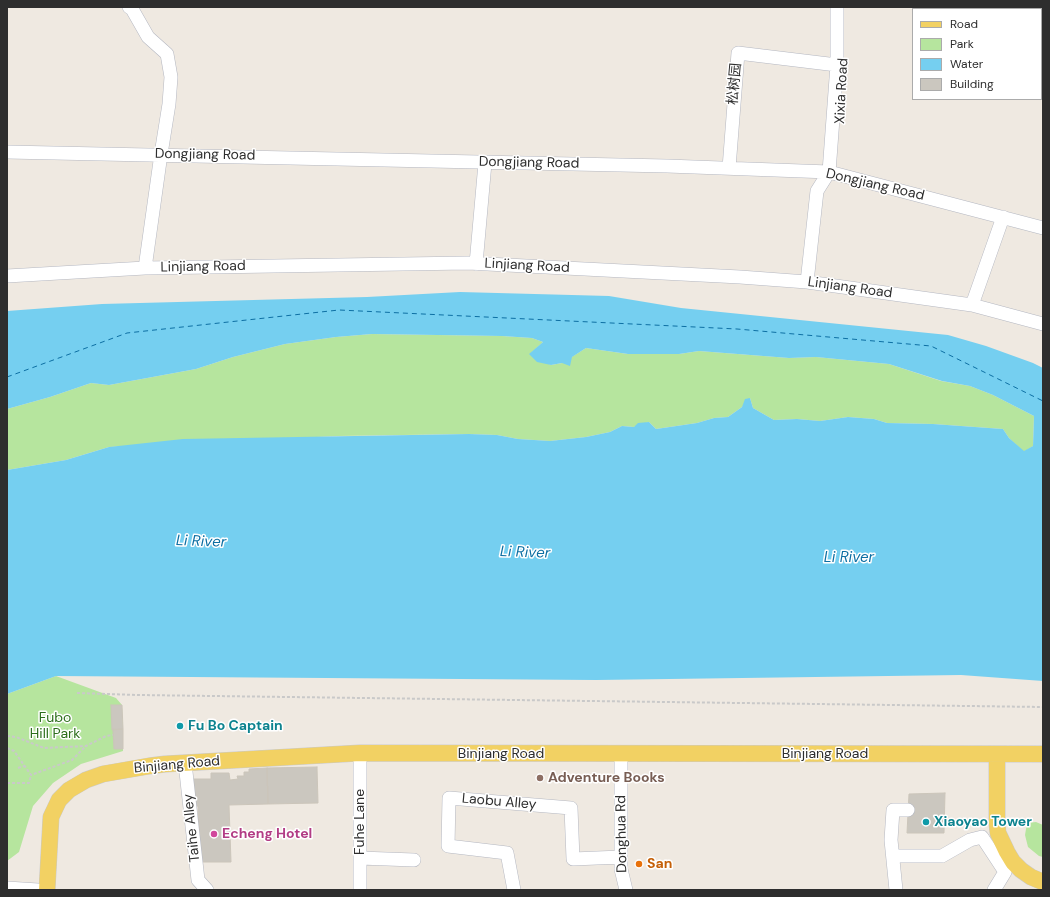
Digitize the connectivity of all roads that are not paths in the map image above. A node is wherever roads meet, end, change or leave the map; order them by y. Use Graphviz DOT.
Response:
graph roads {
  1 [pos="129,7"];
  2 [pos="838,7"];
  3 [pos="846,7"];
  4 [pos="837,65"];
  5 [pos="7,152"];
  6 [pos="161,154"];
  7 [pos="486,163"];
  8 [pos="728,168"];
  9 [pos="833,173"];
  10 [pos="1003,217"];
  11 [pos="1043,228"];
  12 [pos="476,264"];
  13 [pos="145,268"];
  14 [pos="7,276"];
  15 [pos="807,282"];
  16 [pos="972,305"];
  17 [pos="1043,324"];
  18 [pos="360,753"];
  19 [pos="621,754"];
  20 [pos="1002,754"];
  21 [pos="1043,754"];
  22 [pos="185,763"];
  23 [pos="908,810"];
  24 [pos="360,858"];
  25 [pos="621,858"];
  26 [pos="414,860"];
  27 [pos="893,862"];
  28 [pos="1043,872"];
  29 [pos="1043,882"];
  30 [pos="7,888"];
  31 [pos="38,890"];
  32 [pos="47,890"];
  33 [pos="206,890"];
  34 [pos="360,890"];
  35 [pos="514,890"];
  36 [pos="626,890"];
  37 [pos="896,890"];
  38 [pos="994,890"];
  1 -- 6 [label="street"];
  2 -- 4 [label="street"];
  3 -- 9 [label="street, Xixia Road"];
  4 -- 8 [label="street, 松树园"];
  4 -- 9 [label="street"];
  5 -- 6 [label="street, Dongjiang Road"];
  6 -- 7 [label="street, Dongjiang Road"];
  6 -- 13 [label="street"];
  7 -- 8 [label="street, Dongjiang Road"];
  7 -- 12 [label="street"];
  8 -- 9 [label="street, Dongjiang Road"];
  9 -- 10 [label="street, Dongjiang Road"];
  9 -- 15 [label="street, Xixia Road"];
  10 -- 11 [label="street, Dongjiang Road"];
  10 -- 16 [label="street"];
  12 -- 13 [label="street, Linjiang Road"];
  12 -- 15 [label="street, Linjiang Road"];
  13 -- 14 [label="street, Linjiang Road"];
  15 -- 16 [label="street, Linjiang Road"];
  16 -- 17 [label="street, Linjiang Road"];
  18 -- 19 [label="main road, Binjiang Road"];
  18 -- 22 [label="main road, Binjiang Road"];
  18 -- 24 [label="street, Fuhe Lane"];
  19 -- 20 [label="main road, Binjiang Road"];
  19 -- 25 [label="street, Donghua Rd"];
  20 -- 21 [label="main road, Binjiang Road"];
  20 -- 28 [label="main road"];
  20 -- 29 [label="main road"];
  22 -- 32 [label="main road, Binjiang Road"];
  22 -- 33 [label="street, Taihe Alley"];
  23 -- 27 [label="street"];
  24 -- 26 [label="street"];
  24 -- 34 [label="street, Fuhe Lane"];
  25 -- 35 [label="street, Laobu Alley"];
  25 -- 36 [label="street, Donghua Rd"];
  27 -- 37 [label="street"];
  27 -- 38 [label="street"];
  30 -- 31 [label="street"];
}
